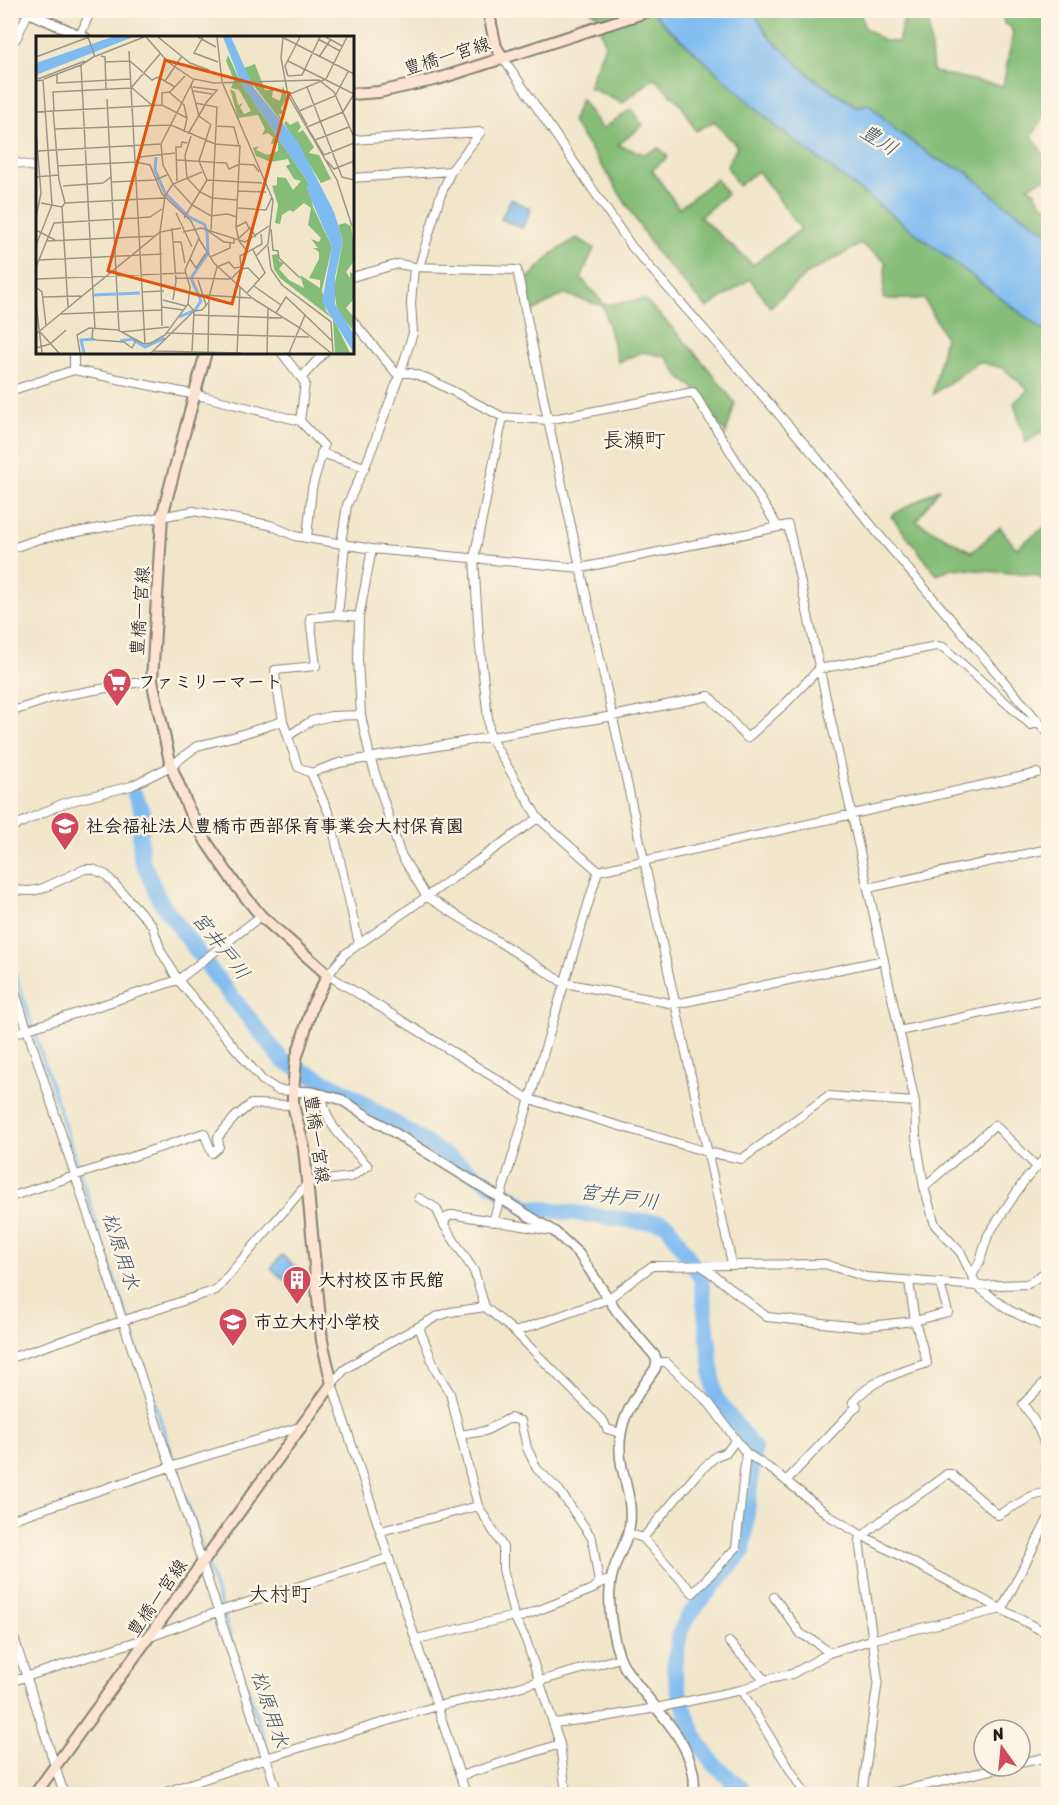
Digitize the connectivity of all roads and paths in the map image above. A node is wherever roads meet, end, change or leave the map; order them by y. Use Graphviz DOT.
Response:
graph roads {
  1 [pos="91,10"];
  2 [pos="488,10"];
  3 [pos="652,10"];
  4 [pos="26,12"];
  5 [pos="80,36"];
  6 [pos="82,36"];
  7 [pos="10,41"];
  8 [pos="503,58"];
  9 [pos="354,94"];
  10 [pos="354,140"];
  11 [pos="10,161"];
  12 [pos="36,168"];
  13 [pos="451,171"];
  14 [pos="354,178"];
  15 [pos="417,267"];
  16 [pos="354,276"];
  17 [pos="354,322"];
  18 [pos="74,354"];
  19 [pos="205,354"];
  20 [pos="282,354"];
  21 [pos="323,354"];
  22 [pos="74,370"];
  23 [pos="400,374"];
  24 [pos="302,377"];
  25 [pos="10,391"];
  26 [pos="195,394"];
  27 [pos="503,417"];
  28 [pos="548,420"];
  29 [pos="300,421"];
  30 [pos="321,453"];
  31 [pos="365,467"];
  32 [pos="162,516"];
  33 [pos="778,527"];
  34 [pos="307,538"];
  35 [pos="343,544"];
  36 [pos="10,549"];
  37 [pos="372,549"];
  38 [pos="474,558"];
  39 [pos="581,568"];
  40 [pos="338,615"];
  41 [pos="359,617"];
  42 [pos="819,669"];
  43 [pos="152,680"];
  44 [pos="10,711"];
  45 [pos="361,715"];
  46 [pos="613,716"];
  47 [pos="283,721"];
  48 [pos="1039,722"];
  49 [pos="1048,734"];
  50 [pos="288,736"];
  51 [pos="490,737"];
  52 [pos="370,757"];
  53 [pos="171,766"];
  54 [pos="311,773"];
  55 [pos="1037,774"];
  56 [pos="852,816"];
  57 [pos="538,818"];
  58 [pos="10,828"];
  59 [pos="1048,849"];
  60 [pos="644,861"];
  61 [pos="598,871"];
  62 [pos="868,888"];
  63 [pos="10,890"];
  64 [pos="426,896"];
  65 [pos="261,916"];
  66 [pos="359,944"];
  67 [pos="884,960"];
  68 [pos="328,975"];
  69 [pos="10,977"];
  70 [pos="178,980"];
  71 [pos="564,983"];
  72 [pos="1048,999"];
  73 [pos="675,1004"];
  74 [pos="31,1029"];
  75 [pos="899,1031"];
  76 [pos="10,1035"];
  77 [pos="293,1091"];
  78 [pos="323,1094"];
  79 [pos="529,1099"];
  80 [pos="915,1102"];
  81 [pos="293,1105"];
  82 [pos="708,1152"];
  83 [pos="1048,1163"];
  84 [pos="1036,1166"];
  85 [pos="79,1175"];
  86 [pos="307,1183"];
  87 [pos="924,1187"];
  88 [pos="501,1192"];
  89 [pos="10,1197"];
  90 [pos="419,1198"];
  91 [pos="493,1222"];
  92 [pos="444,1225"];
  93 [pos="555,1232"];
  94 [pos="732,1264"];
  95 [pos="700,1266"];
  96 [pos="1048,1270"];
  97 [pos="972,1276"];
  98 [pos="909,1282"];
  99 [pos="940,1284"];
  100 [pos="976,1286"];
  101 [pos="608,1299"];
  102 [pos="485,1306"];
  103 [pos="126,1319"];
  104 [pos="915,1321"];
  105 [pos="419,1326"];
  106 [pos="1048,1329"];
  107 [pos="515,1332"];
  108 [pos="10,1358"];
  109 [pos="657,1362"];
  110 [pos="1048,1379"];
  111 [pos="332,1384"];
  112 [pos="303,1425"];
  113 [pos="620,1433"];
  114 [pos="460,1435"];
  115 [pos="735,1440"];
  116 [pos="746,1454"];
  117 [pos="173,1466"];
  118 [pos="1048,1479"];
  119 [pos="786,1480"];
  120 [pos="1048,1492"];
  121 [pos="478,1506"];
  122 [pos="1048,1519"];
  123 [pos="10,1520"];
  124 [pos="381,1531"];
  125 [pos="628,1533"];
  126 [pos="863,1536"];
  127 [pos="643,1538"];
  128 [pos="389,1558"];
  129 [pos="201,1563"];
  130 [pos="611,1580"];
  131 [pos="599,1583"];
  132 [pos="774,1597"];
  133 [pos="1002,1609"];
  134 [pos="221,1611"];
  135 [pos="515,1617"];
  136 [pos="10,1625"];
  137 [pos="1048,1634"];
  138 [pos="150,1637"];
  139 [pos="417,1639"];
  140 [pos="874,1639"];
  141 [pos="729,1642"];
  142 [pos="829,1653"];
  143 [pos="620,1658"];
  144 [pos="27,1677"];
  145 [pos="540,1680"];
  146 [pos="765,1680"];
  147 [pos="10,1682"];
  148 [pos="741,1690"];
  149 [pos="437,1706"];
  150 [pos="656,1708"];
  151 [pos="554,1723"];
  152 [pos="560,1744"];
  153 [pos="1048,1757"];
  154 [pos="268,1758"];
  155 [pos="1032,1760"];
  156 [pos="55,1767"];
  157 [pos="972,1774"];
  158 [pos="460,1776"];
  159 [pos="35,1794"];
  160 [pos="64,1794"];
  161 [pos="160,1794"];
  162 [pos="278,1794"];
  163 [pos="466,1794"];
  164 [pos="566,1794"];
  165 [pos="694,1794"];
  166 [pos="805,1794"];
  167 [pos="862,1794"];
  168 [pos="886,1794"];
  1 -- 6 [label="street"];
  2 -- 8 [label="main road, 豊橋一宮線"];
  3 -- 8 [label="main road"];
  4 -- 5 [label="street"];
  4 -- 7 [label="street"];
  8 -- 9 [label="main road, 豊橋一宮線"];
  8 -- 48 [label="street"];
  10 -- 13 [label="street"];
  11 -- 12 [label="street"];
  13 -- 14 [label="street"];
  13 -- 15 [label="street"];
  15 -- 16 [label="street"];
  15 -- 23 [label="street"];
  15 -- 28 [label="street"];
  17 -- 23 [label="street"];
  18 -- 22 [label="street"];
  19 -- 26 [label="main road, 豊橋一宮線"];
  20 -- 24 [label="street"];
  21 -- 24 [label="street"];
  22 -- 25 [label="street"];
  22 -- 26 [label="street"];
  23 -- 27 [label="street"];
  23 -- 31 [label="street"];
  24 -- 29 [label="street"];
  26 -- 29 [label="street"];
  26 -- 32 [label="main road, 豊橋一宮線"];
  27 -- 28 [label="street"];
  27 -- 38 [label="street"];
  28 -- 33 [label="street"];
  28 -- 39 [label="street"];
  29 -- 30 [label="street"];
  30 -- 31 [label="street"];
  30 -- 34 [label="street"];
  31 -- 35 [label="street"];
  32 -- 34 [label="street"];
  32 -- 36 [label="street"];
  32 -- 43 [label="main road, 豊橋一宮線"];
  33 -- 39 [label="street"];
  33 -- 42 [label="street"];
  34 -- 35 [label="street"];
  35 -- 37 [label="street"];
  35 -- 40 [label="street"];
  37 -- 38 [label="street"];
  37 -- 41 [label="street"];
  38 -- 39 [label="street"];
  38 -- 51 [label="street"];
  39 -- 46 [label="street"];
  40 -- 41 [label="street"];
  40 -- 47 [label="street"];
  41 -- 45 [label="street"];
  42 -- 46 [label="street"];
  42 -- 48 [label="street"];
  42 -- 56 [label="street"];
  43 -- 44 [label="street"];
  43 -- 53 [label="main road, 豊橋一宮線"];
  45 -- 50 [label="street"];
  45 -- 52 [label="street"];
  46 -- 51 [label="street"];
  46 -- 60 [label="street"];
  47 -- 50 [label="street"];
  47 -- 53 [label="street"];
  48 -- 49 [label="street"];
  50 -- 54 [label="street"];
  51 -- 52 [label="street"];
  51 -- 57 [label="street"];
  52 -- 54 [label="street"];
  52 -- 64 [label="street"];
  53 -- 58 [label="street"];
  53 -- 65 [label="main road, 豊橋一宮線"];
  54 -- 66 [label="street"];
  55 -- 56 [label="street"];
  56 -- 60 [label="street"];
  56 -- 62 [label="street"];
  57 -- 61 [label="street"];
  57 -- 64 [label="street"];
  59 -- 62 [label="street"];
  60 -- 61 [label="street"];
  60 -- 73 [label="street"];
  61 -- 71 [label="street"];
  62 -- 67 [label="street"];
  63 -- 70 [label="street"];
  64 -- 66 [label="street"];
  64 -- 71 [label="street"];
  65 -- 68 [label="main road, 豊橋一宮線"];
  65 -- 70 [label="street"];
  66 -- 68 [label="street"];
  67 -- 73 [label="street"];
  67 -- 75 [label="street"];
  68 -- 77 [label="main road, 豊橋一宮線"];
  68 -- 79 [label="street"];
  69 -- 74 [label="street"];
  70 -- 74 [label="street"];
  70 -- 77 [label="street"];
  71 -- 73 [label="street"];
  71 -- 79 [label="street"];
  72 -- 75 [label="street"];
  73 -- 82 [label="street"];
  74 -- 76 [label="street"];
  74 -- 85 [label="street"];
  75 -- 80 [label="street"];
  77 -- 78 [label="street"];
  77 -- 81 [label="main road, 豊橋一宮線"];
  78 -- 86 [label="street"];
  78 -- 88 [label="street"];
  79 -- 82 [label="street"];
  79 -- 88 [label="street"];
  80 -- 82 [label="street"];
  80 -- 87 [label="street"];
  81 -- 85 [label="street"];
  81 -- 86 [label="main road, 豊橋一宮線"];
  82 -- 94 [label="street"];
  83 -- 84 [label="street"];
  84 -- 87 [label="street"];
  84 -- 97 [label="street"];
  85 -- 89 [label="street"];
  85 -- 103 [label="street"];
  86 -- 103 [label="street"];
  86 -- 111 [label="main road, 豊橋一宮線"];
  87 -- 97 [label="street"];
  88 -- 91 [label="street"];
  88 -- 93 [label="street"];
  90 -- 92 [label="street"];
  91 -- 92 [label="street"];
  91 -- 93 [label="street"];
  92 -- 102 [label="street"];
  93 -- 101 [label="street"];
  94 -- 95 [label="street"];
  94 -- 98 [label="street"];
  95 -- 101 [label="street"];
  95 -- 104 [label="street"];
  96 -- 100 [label="street"];
  97 -- 100 [label="street"];
  98 -- 99 [label="street"];
  98 -- 104 [label="street"];
  99 -- 100 [label="street"];
  99 -- 104 [label="street"];
  100 -- 106 [label="street"];
  101 -- 107 [label="street"];
  101 -- 109 [label="street"];
  102 -- 105 [label="street"];
  102 -- 107 [label="street"];
  103 -- 108 [label="street"];
  103 -- 117 [label="street"];
  104 -- 119 [label="street"];
  105 -- 111 [label="street"];
  105 -- 114 [label="street"];
  107 -- 113 [label="street"];
  109 -- 113 [label="street"];
  109 -- 115 [label="street"];
  110 -- 118 [label="street"];
  111 -- 112 [label="main road, 豊橋一宮線"];
  111 -- 124 [label="street"];
  112 -- 117 [label="street"];
  112 -- 129 [label="main road, 豊橋一宮線"];
  113 -- 125 [label="street"];
  114 -- 121 [label="street"];
  114 -- 131 [label="street"];
  115 -- 116 [label="street"];
  115 -- 127 [label="street"];
  116 -- 119 [label="street"];
  116 -- 127 [label="street"];
  117 -- 123 [label="street"];
  117 -- 129 [label="street"];
  119 -- 126 [label="street"];
  120 -- 126 [label="street"];
  121 -- 124 [label="street"];
  121 -- 135 [label="street"];
  122 -- 133 [label="street"];
  124 -- 128 [label="street"];
  125 -- 127 [label="street"];
  125 -- 130 [label="street"];
  126 -- 133 [label="street"];
  126 -- 140 [label="street"];
  128 -- 134 [label="street"];
  128 -- 139 [label="street"];
  129 -- 134 [label="street"];
  129 -- 138 [label="main road, 豊橋一宮線"];
  130 -- 131 [label="street"];
  130 -- 143 [label="street"];
  131 -- 135 [label="street"];
  132 -- 142 [label="street"];
  133 -- 137 [label="street"];
  133 -- 140 [label="street"];
  134 -- 138 [label="street"];
  134 -- 154 [label="street"];
  135 -- 139 [label="street"];
  135 -- 145 [label="street"];
  136 -- 144 [label="street"];
  138 -- 144 [label="street"];
  138 -- 156 [label="main road, 豊橋一宮線"];
  139 -- 149 [label="street"];
  140 -- 142 [label="street"];
  140 -- 167 [label="street"];
  141 -- 146 [label="street"];
  142 -- 146 [label="street"];
  143 -- 145 [label="street"];
  143 -- 150 [label="street"];
  144 -- 147 [label="street"];
  144 -- 156 [label="street"];
  145 -- 149 [label="street"];
  145 -- 151 [label="street"];
  146 -- 148 [label="street"];
  148 -- 150 [label="street"];
  148 -- 166 [label="street"];
  149 -- 154 [label="street"];
  149 -- 158 [label="street"];
  150 -- 151 [label="street"];
  150 -- 165 [label="street"];
  151 -- 152 [label="street"];
  152 -- 158 [label="street"];
  152 -- 164 [label="street"];
  153 -- 155 [label="street"];
  154 -- 161 [label="street"];
  154 -- 162 [label="street"];
  156 -- 159 [label="main road, 豊橋一宮線"];
  156 -- 160 [label="street"];
  157 -- 168 [label="street"];
  158 -- 163 [label="street"];
}
